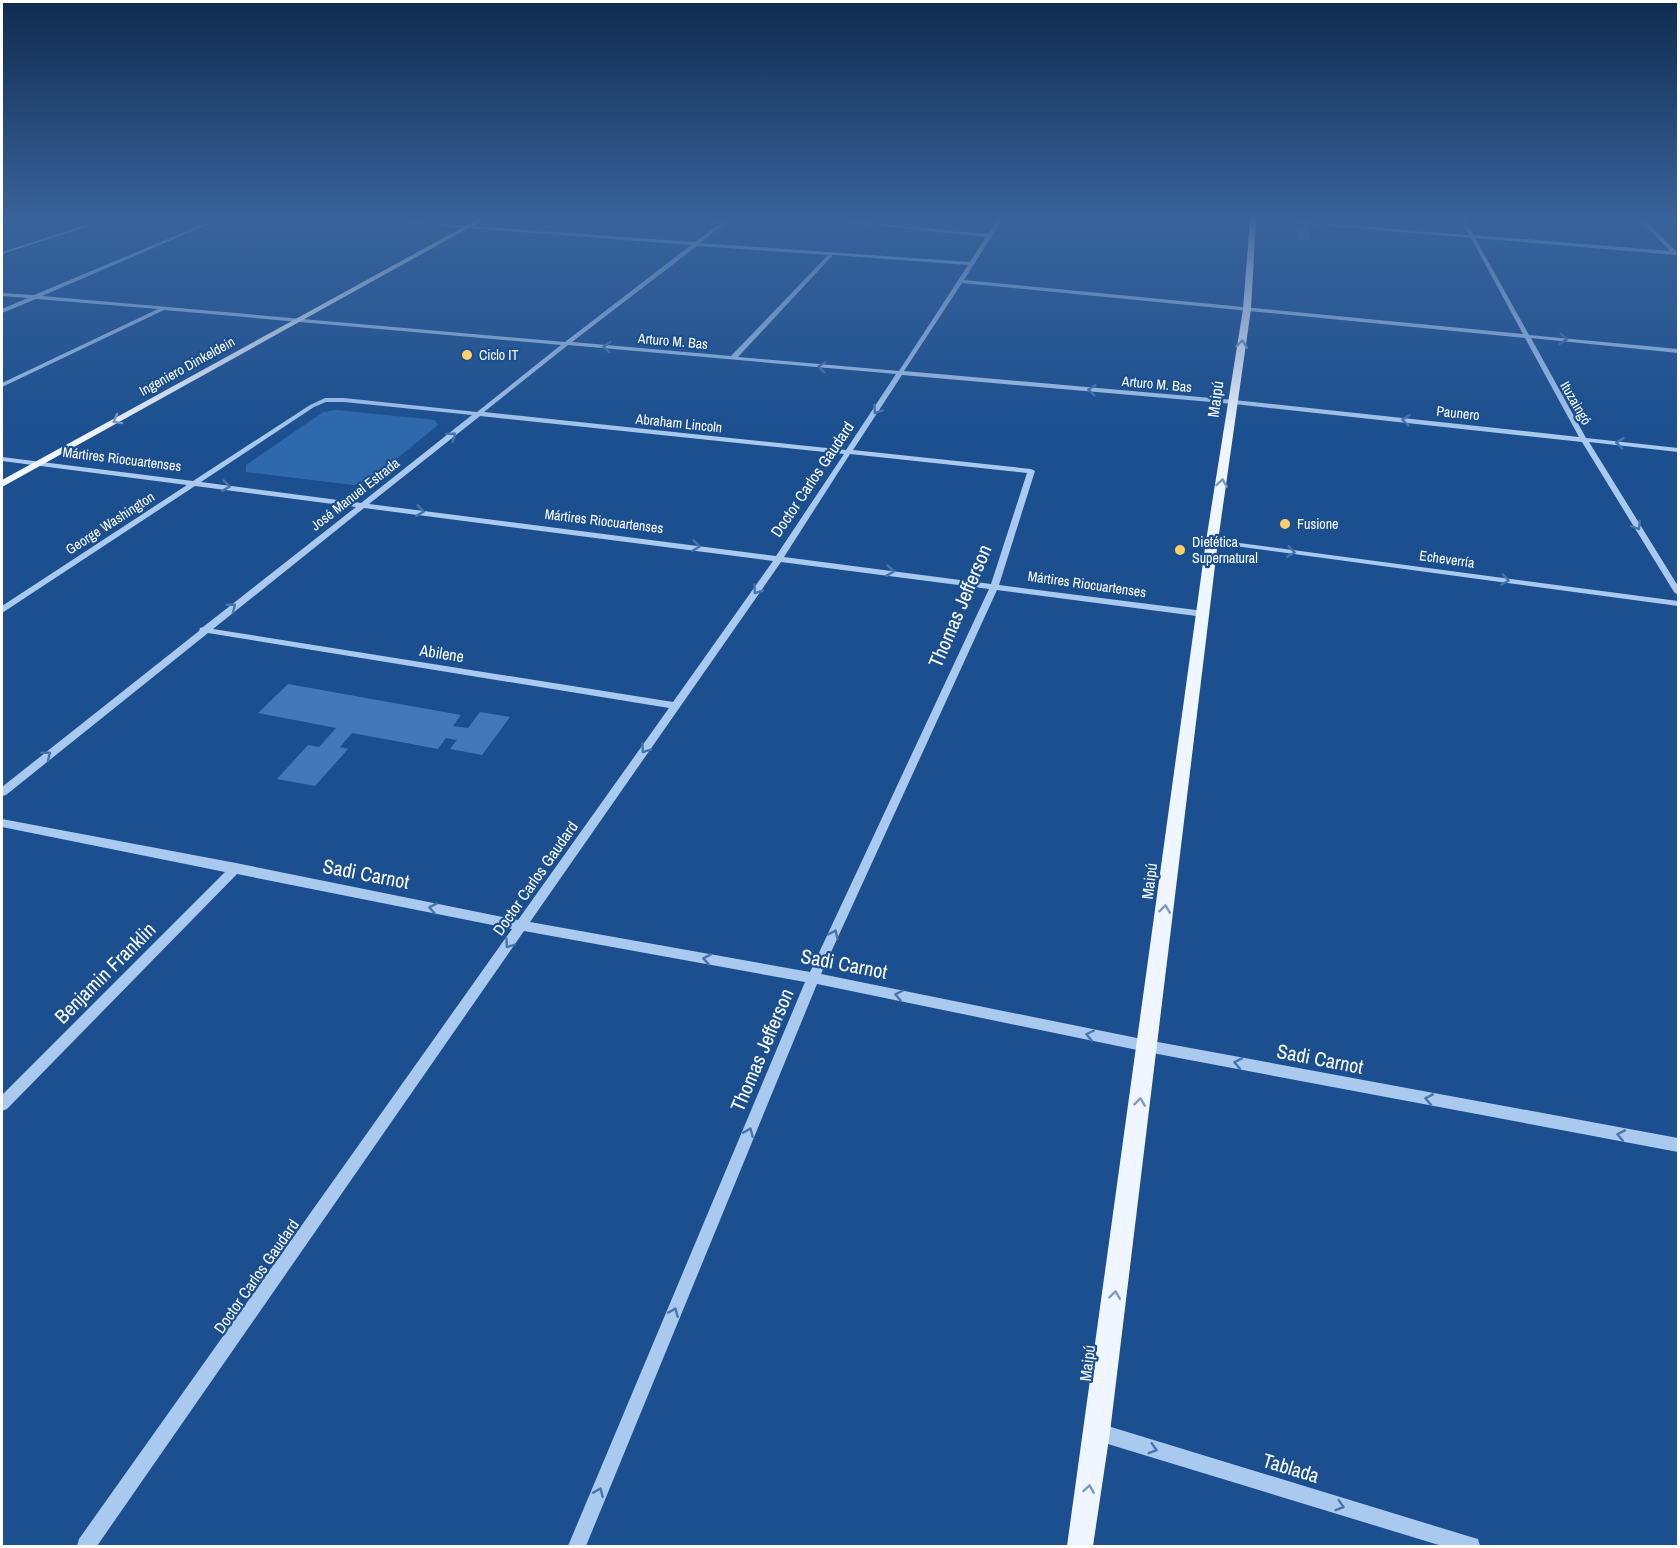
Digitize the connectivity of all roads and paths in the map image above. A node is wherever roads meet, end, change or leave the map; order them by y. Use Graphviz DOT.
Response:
graph roads {
  1 [pos="47,292"];
  2 [pos="348,292"];
  3 [pos="634,292"];
  4 [pos="796,292"];
  5 [pos="954,292"];
  6 [pos="1076,292"];
  7 [pos="1248,292"];
  8 [pos="1501,292"];
  9 [pos="2,294"];
  10 [pos="36,297"];
  11 [pos="162,309"];
  12 [pos="1247,309"];
  13 [pos="2,312"];
  14 [pos="297,320"];
  15 [pos="1524,336"];
  16 [pos="566,344"];
  17 [pos="1678,351"];
  18 [pos="732,359"];
  19 [pos="901,374"];
  20 [pos="2,385"];
  21 [pos="325,400"];
  22 [pos="1234,402"];
  23 [pos="480,414"];
  24 [pos="1583,438"];
  25 [pos="1678,450"];
  26 [pos="848,454"];
  27 [pos="2,459"];
  28 [pos="40,463"];
  29 [pos="1030,471"];
  30 [pos="196,482"];
  31 [pos="2,484"];
  32 [pos="364,504"];
  33 [pos="1212,541"];
  34 [pos="780,557"];
  35 [pos="995,585"];
  36 [pos="1678,592"];
  37 [pos="1678,604"];
  38 [pos="2,610"];
  39 [pos="1204,614"];
  40 [pos="203,630"];
  41 [pos="675,706"];
  42 [pos="2,792"];
  43 [pos="2,823"];
  44 [pos="236,868"];
  45 [pos="522,926"];
  46 [pos="813,978"];
  47 [pos="1147,1046"];
  48 [pos="2,1104"];
  49 [pos="1678,1145"];
  50 [pos="1097,1432"];
  51 [pos="86,1546"];
  52 [pos="577,1546"];
  53 [pos="1080,1546"];
  54 [pos="1471,1546"];
  1 -- 10 [label="street"];
  2 -- 14 [label="main road, Ingeniero Dinkeldein"];
  3 -- 16 [label="street, José Manuel Estrada"];
  4 -- 18 [label="street"];
  5 -- 19 [label="street, Doctor Carlos Gaudard"];
  6 -- 12 [label="street"];
  7 -- 12 [label="main road, Maipú"];
  8 -- 15 [label="street, Ituzaingó"];
  9 -- 10 [label="street, Arturo M. Bas"];
  10 -- 11 [label="street, Arturo M. Bas"];
  10 -- 13 [label="street"];
  11 -- 14 [label="street, Arturo M. Bas"];
  11 -- 20 [label="street"];
  12 -- 15 [label="street"];
  22 -- 12 [label="main road, Maipú, one-way"];
  14 -- 16 [label="street, Arturo M. Bas"];
  14 -- 28 [label="main road, Ingeniero Dinkeldein, one-way"];
  15 -- 17 [label="street, one-way"];
  15 -- 24 [label="street, Ituzaingó"];
  18 -- 16 [label="street, Arturo M. Bas, one-way"];
  16 -- 23 [label="street, José Manuel Estrada"];
  19 -- 18 [label="street, Arturo M. Bas, one-way"];
  22 -- 19 [label="street, Arturo M. Bas, one-way"];
  19 -- 26 [label="street, Doctor Carlos Gaudard, one-way"];
  21 -- 23 [label="street, Abraham Lincoln"];
  21 -- 30 [label="street, George Washington"];
  24 -- 22 [label="street, Paunero, one-way"];
  33 -- 22 [label="main road, Maipú, one-way"];
  23 -- 26 [label="street, Abraham Lincoln"];
  32 -- 23 [label="street, José Manuel Estrada, one-way"];
  25 -- 24 [label="street, Paunero, one-way"];
  24 -- 36 [label="street, Ituzaingó, one-way"];
  26 -- 29 [label="street, Abraham Lincoln"];
  26 -- 34 [label="street, Doctor Carlos Gaudard"];
  27 -- 28 [label="street, Mártires Riocuartenses"];
  28 -- 30 [label="street, Mártires Riocuartenses"];
  28 -- 31 [label="main road, Ingeniero Dinkeldein"];
  29 -- 35 [label="street, Thomas Jefferson"];
  30 -- 32 [label="street, Mártires Riocuartenses, one-way"];
  30 -- 38 [label="street, George Washington"];
  32 -- 34 [label="street, Mártires Riocuartenses, one-way"];
  40 -- 32 [label="street, José Manuel Estrada, one-way"];
  33 -- 37 [label="street, Echeverría, one-way"];
  33 -- 39 [label="main road, Maipú"];
  34 -- 35 [label="street, Mártires Riocuartenses, one-way"];
  34 -- 41 [label="street, Doctor Carlos Gaudard, one-way"];
  35 -- 39 [label="street, Mártires Riocuartenses"];
  46 -- 35 [label="street, Thomas Jefferson, one-way"];
  47 -- 39 [label="main road, Maipú, one-way"];
  40 -- 41 [label="street, Abilene"];
  42 -- 40 [label="street, José Manuel Estrada, one-way"];
  41 -- 45 [label="street, Doctor Carlos Gaudard, one-way"];
  43 -- 44 [label="street, Sadi Carnot"];
  45 -- 44 [label="street, Sadi Carnot, one-way"];
  44 -- 48 [label="street, Benjamin Franklin"];
  46 -- 45 [label="street, Sadi Carnot, one-way"];
  45 -- 51 [label="street, Doctor Carlos Gaudard, one-way"];
  47 -- 46 [label="street, Sadi Carnot, one-way"];
  52 -- 46 [label="street, Thomas Jefferson, one-way"];
  49 -- 47 [label="street, Sadi Carnot, one-way"];
  50 -- 47 [label="main road, Maipú, one-way"];
  53 -- 50 [label="main road, Maipú, one-way"];
  50 -- 54 [label="street, Tablada, one-way"];
}
